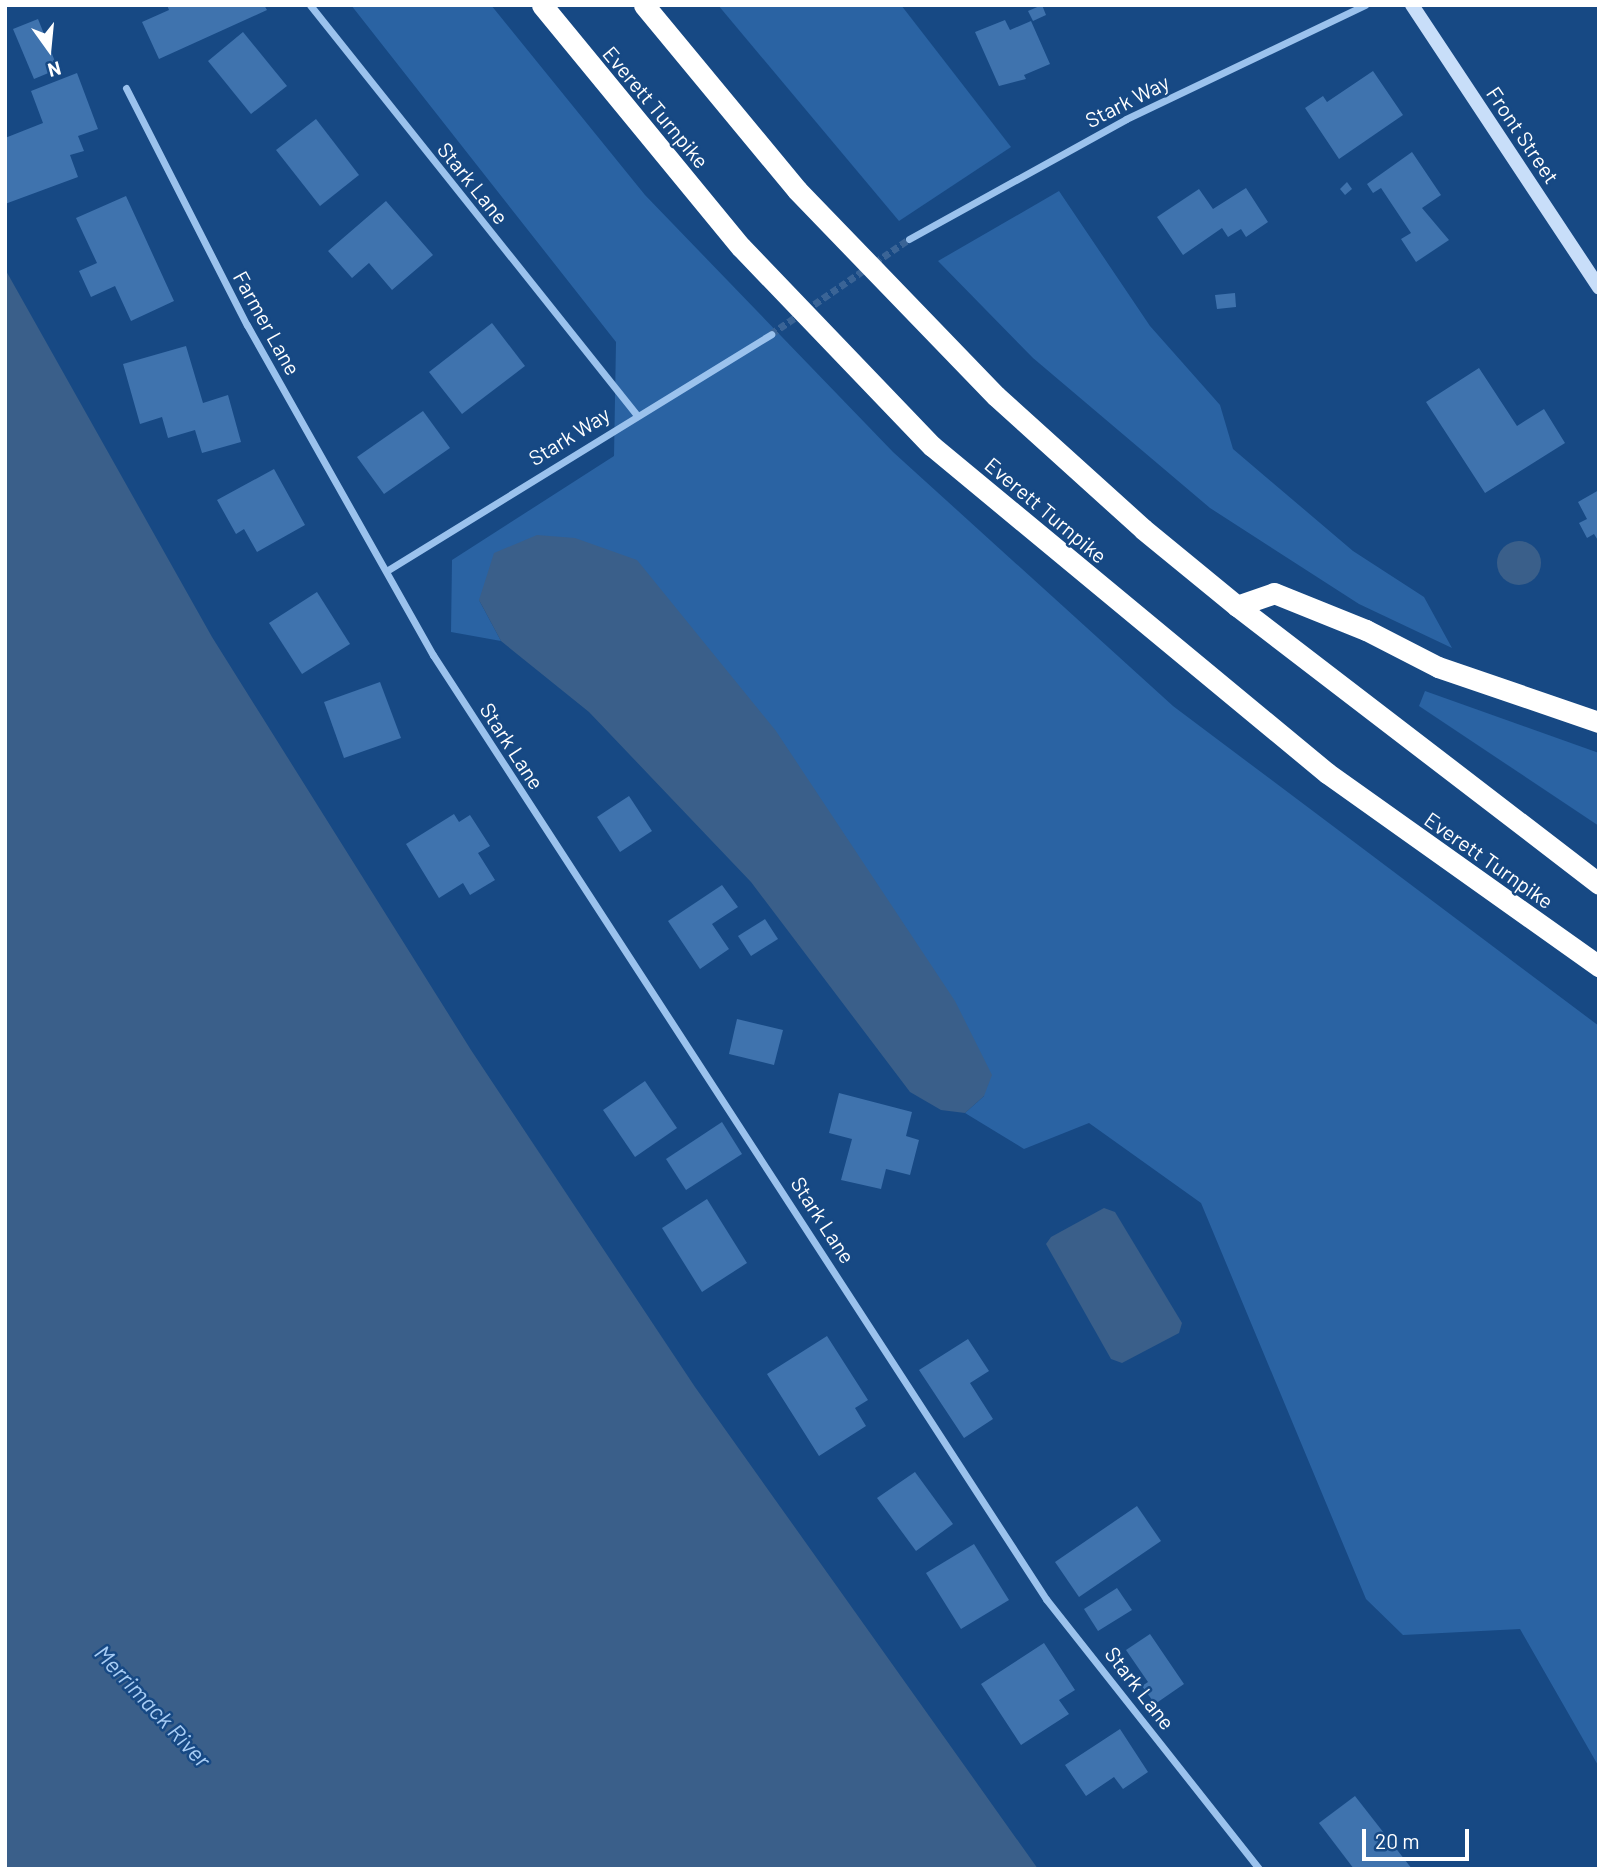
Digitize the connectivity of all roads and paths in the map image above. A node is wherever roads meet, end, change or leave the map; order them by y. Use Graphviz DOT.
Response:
graph roads {
  1 [pos="310,5"];
  2 [pos="542,5"];
  3 [pos="644,5"];
  4 [pos="1365,5"];
  5 [pos="1412,5"];
  6 [pos="127,88"];
  7 [pos="909,239"];
  8 [pos="1599,288"];
  9 [pos="771,334"];
  10 [pos="636,414"];
  11 [pos="388,570"];
  12 [pos="1237,606"];
  13 [pos="1599,722"];
  14 [pos="1599,884"];
  15 [pos="1599,966"];
  16 [pos="1259,1869"];
  1 -- 10 [label="street, Stark Lane"];
  2 -- 15 [label="highway, Everett Turnpike, bridge"];
  3 -- 12 [label="highway, Everett Turnpike, bridge"];
  4 -- 7 [label="street, Stark Way"];
  5 -- 8 [label="main road, Front Street"];
  6 -- 11 [label="street, Farmer Lane"];
  9 -- 10 [label="street, Stark Way"];
  10 -- 11 [label="street, Stark Way"];
  11 -- 16 [label="street, Stark Lane"];
  12 -- 13 [label="highway"];
  12 -- 14 [label="highway, Everett Turnpike"];
}
